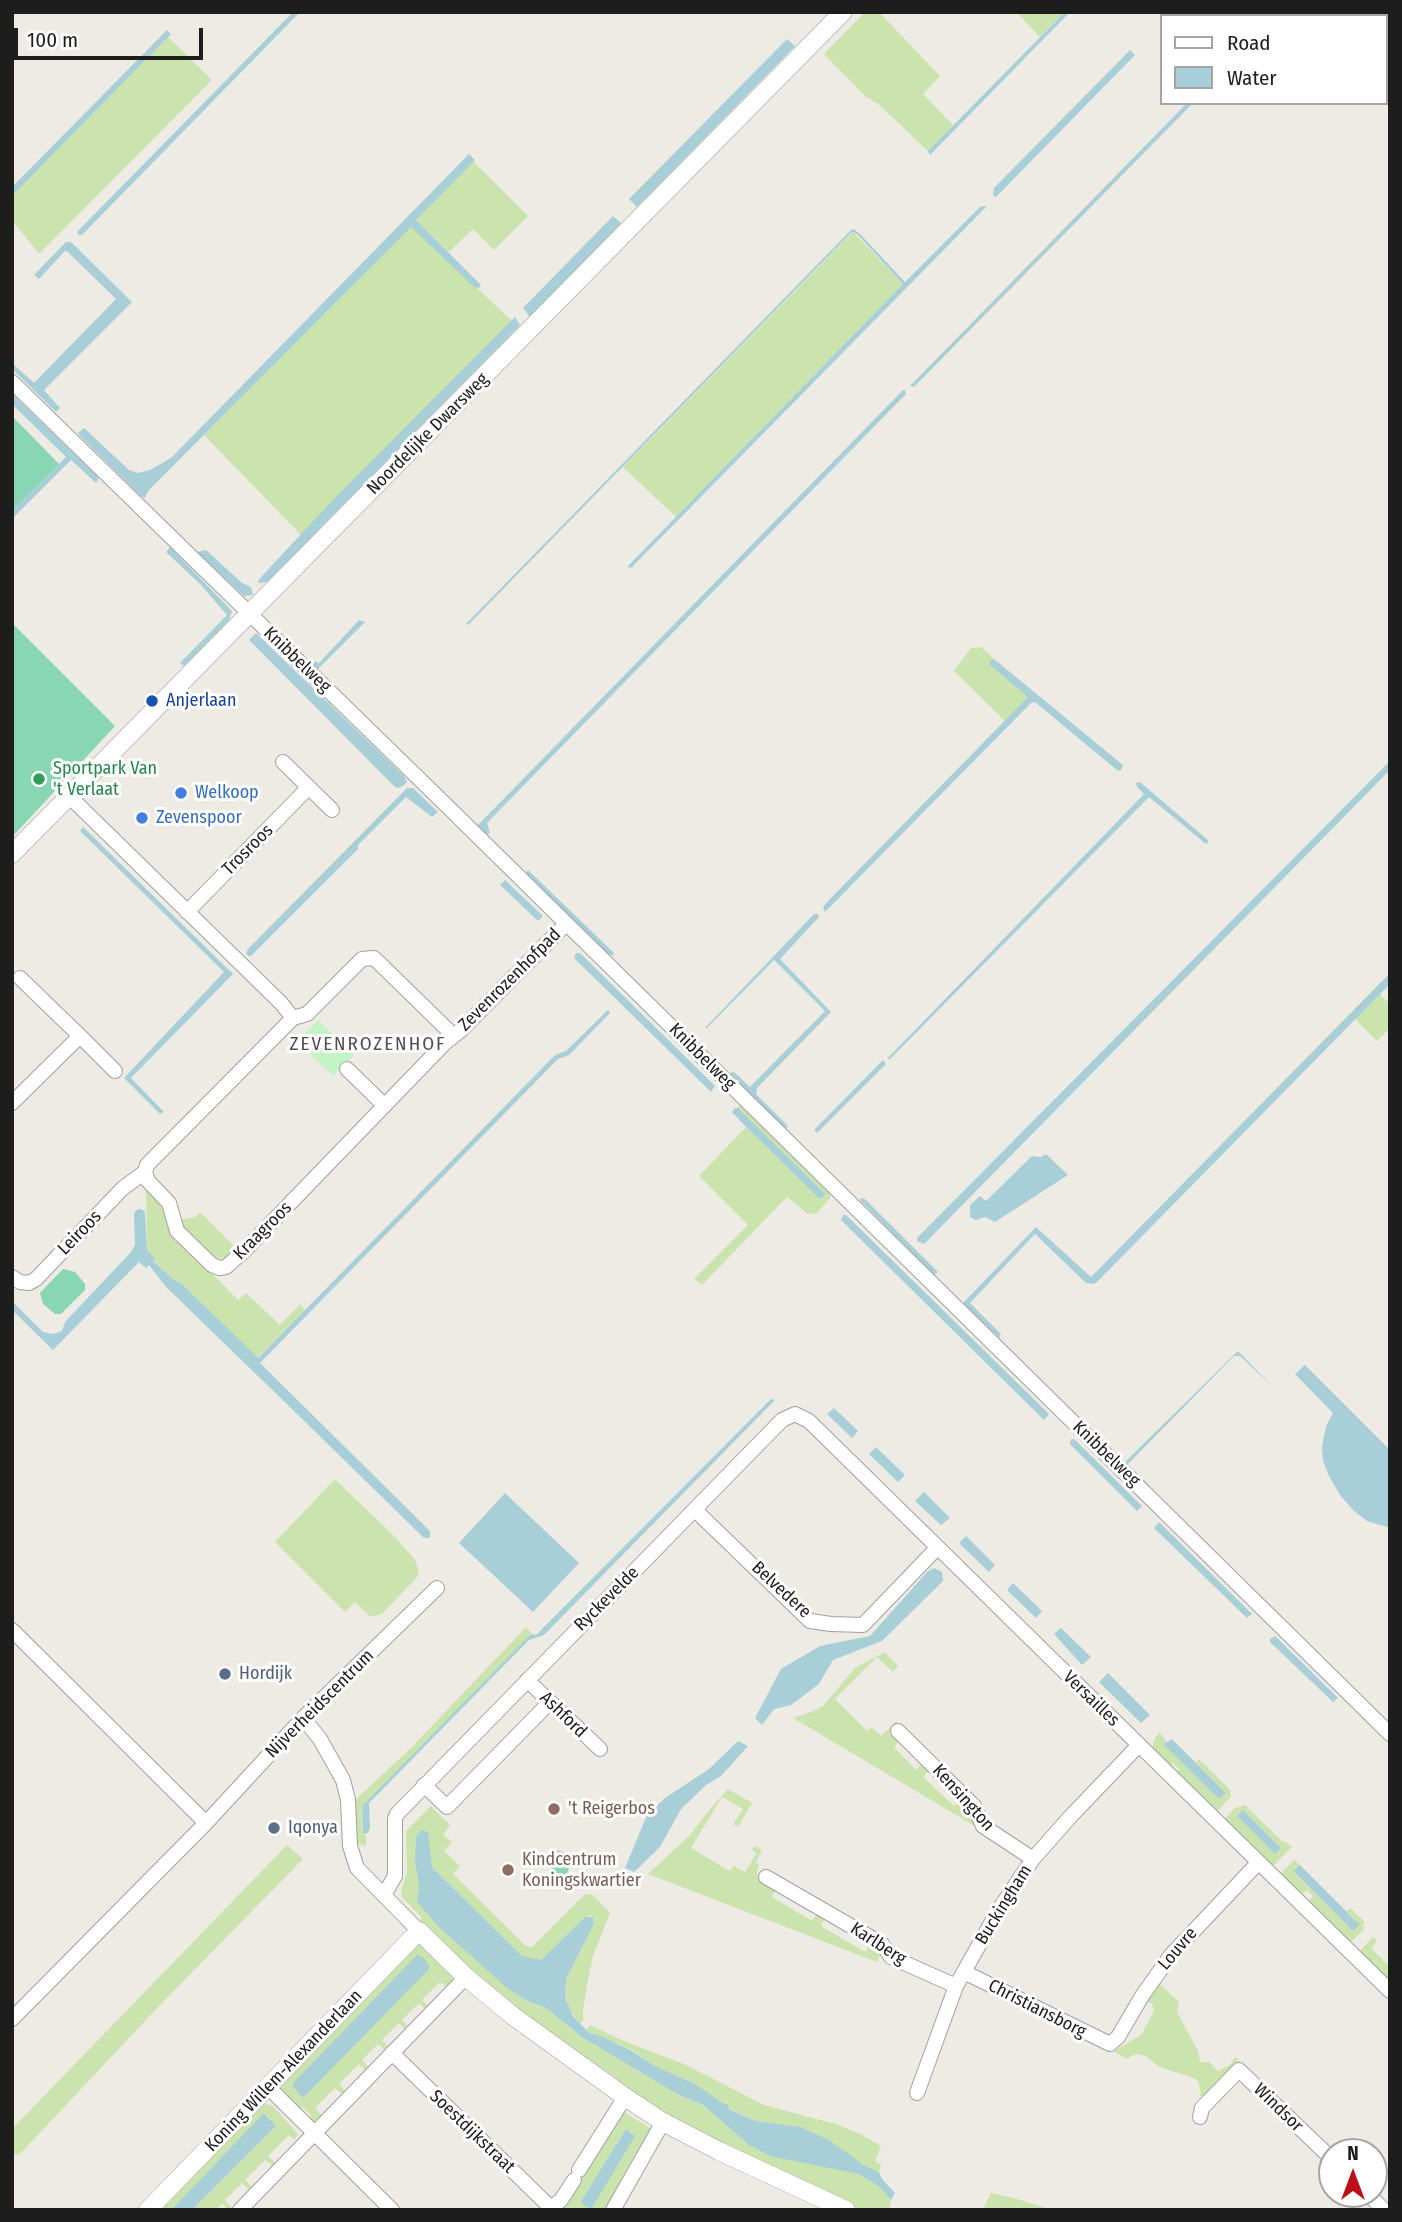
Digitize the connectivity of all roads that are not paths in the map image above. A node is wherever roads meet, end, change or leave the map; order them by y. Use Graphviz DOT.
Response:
graph roads {
  1 [pos="843,12"];
  2 [pos="12,382"];
  3 [pos="249,614"];
  4 [pos="283,762"];
  5 [pos="308,788"];
  6 [pos="70,797"];
  7 [pos="332,810"];
  8 [pos="12,854"];
  9 [pos="187,912"];
  10 [pos="566,924"];
  11 [pos="20,978"];
  12 [pos="293,1018"];
  13 [pos="453,1035"];
  14 [pos="80,1036"];
  15 [pos="347,1069"];
  16 [pos="115,1071"];
  17 [pos="12,1103"];
  18 [pos="384,1105"];
  19 [pos="145,1172"];
  20 [pos="12,1278"];
  21 [pos="790,1415"];
  22 [pos="695,1510"];
  23 [pos="937,1548"];
  24 [pos="437,1588"];
  25 [pos="12,1630"];
  26 [pos="527,1680"];
  27 [pos="550,1702"];
  28 [pos="303,1718"];
  29 [pos="898,1731"];
  30 [pos="1390,1734"];
  31 [pos="1139,1745"];
  32 [pos="600,1749"];
  33 [pos="424,1785"];
  34 [pos="206,1823"];
  35 [pos="1033,1859"];
  36 [pos="1258,1863"];
  37 [pos="766,1877"];
  38 [pos="384,1895"];
  39 [pos="419,1931"];
  40 [pos="964,1972"];
  41 [pos="466,1977"];
  42 [pos="956,1986"];
  43 [pos="1390,1991"];
  44 [pos="12,2019"];
  45 [pos="1110,2044"];
  46 [pos="392,2053"];
  47 [pos="268,2087"];
  48 [pos="917,2093"];
  49 [pos="625,2097"];
  50 [pos="1200,2117"];
  51 [pos="663,2122"];
  52 [pos="313,2133"];
  53 [pos="1318,2146"];
  54 [pos="551,2209"];
  55 [pos="148,2210"];
  56 [pos="240,2210"];
  57 [pos="392,2210"];
  58 [pos="613,2210"];
  59 [pos="846,2210"];
  1 -- 3 [label="street, Noordelijke Dwarsweg"];
  2 -- 3 [label="street, Knibbelweg"];
  3 -- 6 [label="street, Noordelijke Dwarsweg"];
  3 -- 10 [label="street, Knibbelweg"];
  4 -- 5 [label="street"];
  5 -- 7 [label="street"];
  5 -- 9 [label="street, Trosroos"];
  6 -- 8 [label="street, Noordelijke Dwarsweg"];
  6 -- 9 [label="street"];
  9 -- 12 [label="street"];
  10 -- 13 [label="street, Zevenrozenhofpad"];
  10 -- 30 [label="street, Knibbelweg"];
  11 -- 14 [label="street"];
  12 -- 13 [label="street"];
  12 -- 19 [label="street"];
  13 -- 18 [label="street, Kraagroos"];
  14 -- 16 [label="street"];
  14 -- 17 [label="street"];
  15 -- 18 [label="street"];
  18 -- 19 [label="street, Kraagroos"];
  19 -- 20 [label="street, Leiroos"];
  21 -- 22 [label="street, Ryckevelde"];
  21 -- 23 [label="street, Versailles"];
  22 -- 23 [label="street, Belvedere"];
  22 -- 26 [label="street, Ryckevelde"];
  23 -- 31 [label="street, Versailles"];
  24 -- 28 [label="street, Nijverheidscentrum"];
  25 -- 34 [label="street"];
  26 -- 27 [label="street, Ashford"];
  26 -- 33 [label="street, Ryckevelde"];
  27 -- 32 [label="street, Ashford"];
  27 -- 33 [label="street"];
  28 -- 34 [label="street, Nijverheidscentrum"];
  28 -- 38 [label="street"];
  29 -- 35 [label="street, Kensington"];
  31 -- 35 [label="street, Buckingham"];
  31 -- 36 [label="street, Versailles"];
  33 -- 38 [label="street, Ryckevelde"];
  34 -- 44 [label="street, Nijverheidscentrum"];
  35 -- 40 [label="street, Buckingham"];
  36 -- 43 [label="street, Versailles"];
  36 -- 45 [label="street, Louvre"];
  37 -- 42 [label="street, Karlberg"];
  38 -- 39 [label="street"];
  39 -- 41 [label="street"];
  39 -- 47 [label="street, Koning Willem-Alexanderlaan"];
  40 -- 42 [label="street, Buckingham"];
  40 -- 45 [label="street, Christiansborg"];
  41 -- 46 [label="street"];
  41 -- 49 [label="street"];
  42 -- 48 [label="street, Buckingham"];
  46 -- 52 [label="street"];
  46 -- 54 [label="street, Soestdijkstraat"];
  47 -- 52 [label="street"];
  47 -- 55 [label="street, Koning Willem-Alexanderlaan"];
  49 -- 51 [label="street"];
  49 -- 54 [label="street"];
  50 -- 53 [label="street, Windsor"];
  51 -- 58 [label="street"];
  51 -- 59 [label="street"];
  52 -- 56 [label="street"];
  52 -- 57 [label="street"];
}
